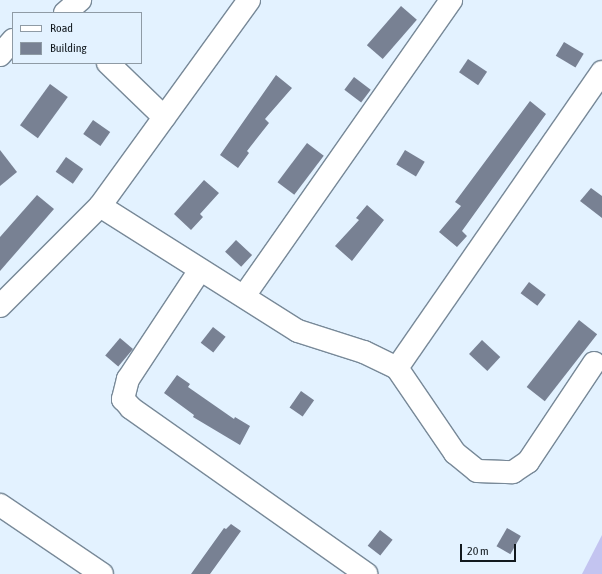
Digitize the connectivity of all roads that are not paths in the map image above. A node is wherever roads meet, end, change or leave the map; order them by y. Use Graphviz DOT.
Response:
graph roads {
  1 [pos="80,0"];
  2 [pos="249,0"];
  3 [pos="450,0"];
  4 [pos="66,12"];
  5 [pos="109,64"];
  6 [pos="602,72"];
  7 [pos="164,117"];
  8 [pos="100,206"];
  9 [pos="200,270"];
  10 [pos="244,296"];
  11 [pos="0,306"];
  12 [pos="594,363"];
  13 [pos="397,368"];
  14 [pos="0,505"];
  15 [pos="102,574"];
  16 [pos="366,574"];
  1 -- 4 [label="street"];
  2 -- 7 [label="street"];
  3 -- 10 [label="street"];
  5 -- 7 [label="street"];
  6 -- 13 [label="street"];
  7 -- 8 [label="street"];
  8 -- 9 [label="street"];
  8 -- 11 [label="street"];
  9 -- 10 [label="street"];
  9 -- 16 [label="street"];
  10 -- 13 [label="street"];
  12 -- 13 [label="street"];
  14 -- 15 [label="street"];
}
